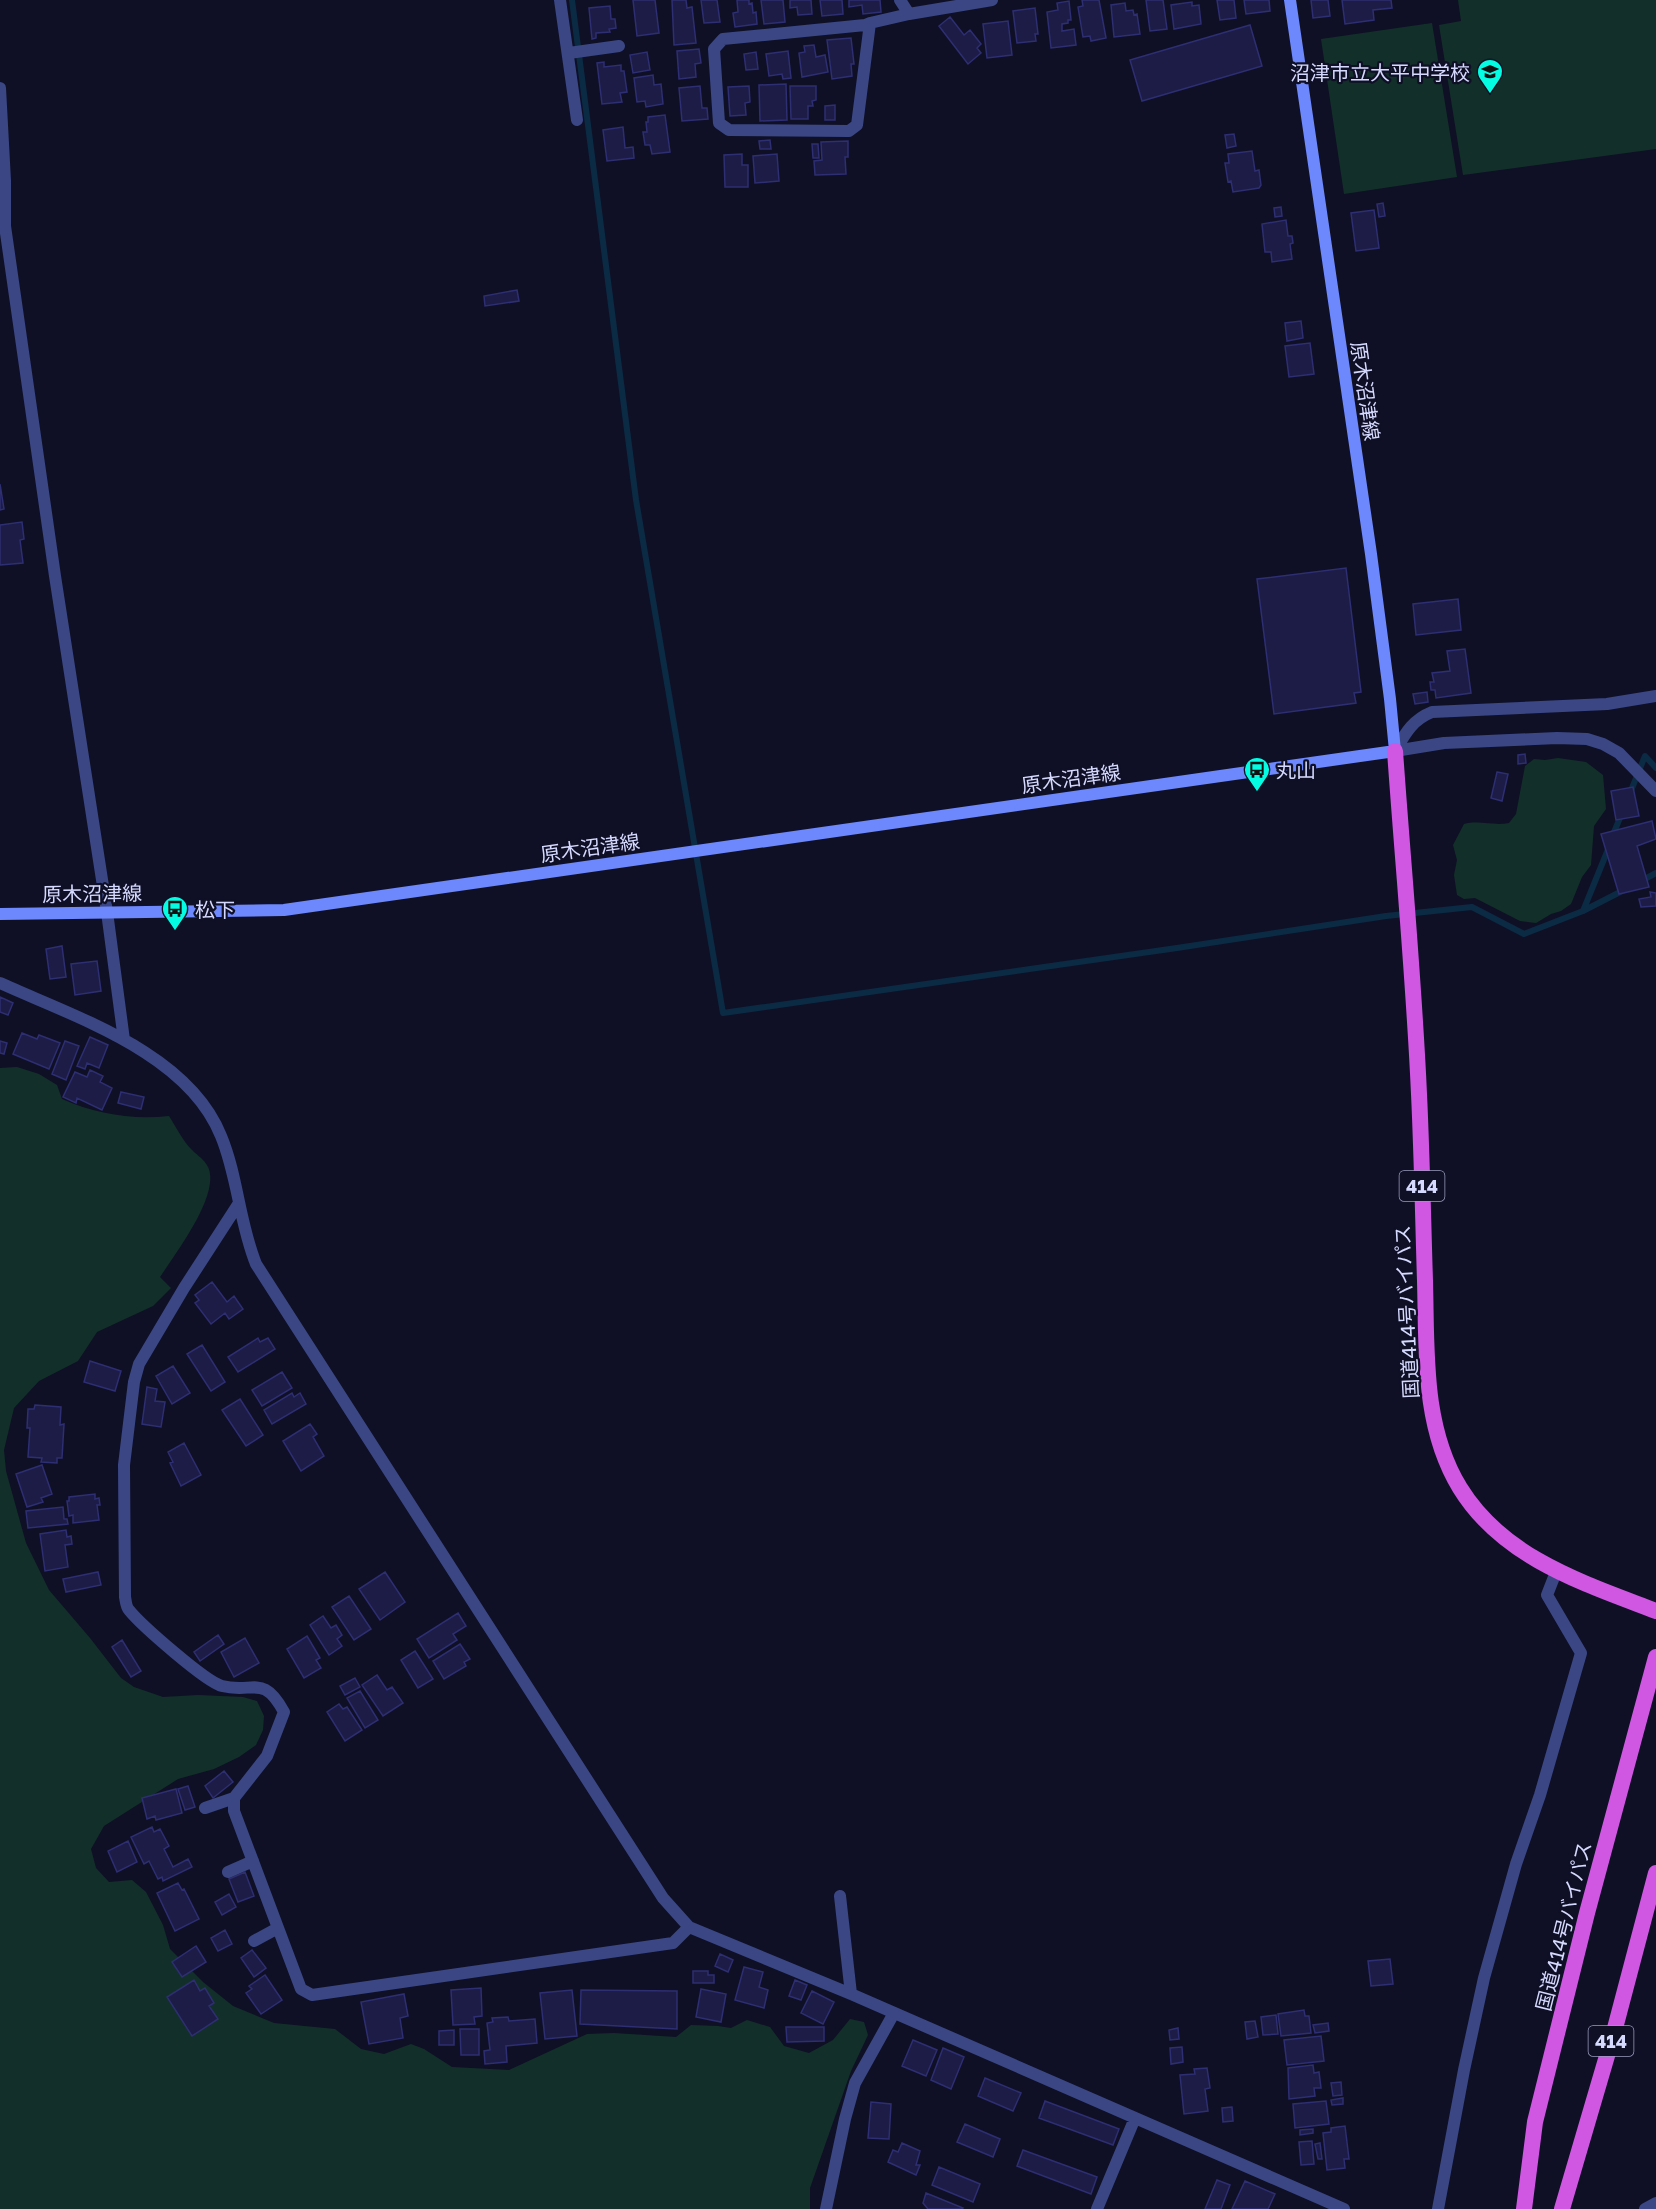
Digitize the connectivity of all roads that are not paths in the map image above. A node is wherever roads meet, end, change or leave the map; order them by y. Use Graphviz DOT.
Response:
graph roads {
  1 [pos="560,0"];
  2 [pos="900,0"];
  3 [pos="992,0"];
  4 [pos="1290,0"];
  5 [pos="909,14"];
  6 [pos="870,23"];
  7 [pos="619,46"];
  8 [pos="569,53"];
  9 [pos="0,88"];
  10 [pos="577,120"];
  11 [pos="1656,696"];
  12 [pos="1395,751"];
  13 [pos="1656,791"];
  14 [pos="107,912"];
  15 [pos="0,914"];
  16 [pos="0,983"];
  17 [pos="124,1040"];
  18 [pos="239,1203"];
  19 [pos="1556,1572"];
  20 [pos="1656,1611"];
  21 [pos="1656,1657"];
  22 [pos="234,1798"];
  23 [pos="205,1808"];
  24 [pos="253,1861"];
  25 [pos="228,1872"];
  26 [pos="1656,1873"];
  27 [pos="840,1896"];
  28 [pos="689,1927"];
  29 [pos="278,1928"];
  30 [pos="254,1941"];
  31 [pos="851,1994"];
  32 [pos="894,2013"];
  33 [pos="1135,2118"];
  34 [pos="1656,2203"];
  35 [pos="826,2209"];
  36 [pos="1097,2209"];
  37 [pos="1344,2209"];
  38 [pos="1438,2209"];
  39 [pos="1524,2209"];
  40 [pos="1562,2209"];
  41 [pos="1645,2209"];
  1 -- 8 [label="street"];
  2 -- 5 [label="street"];
  3 -- 5 [label="street"];
  4 -- 12 [label="main road, 原木沼津線"];
  5 -- 6 [label="street"];
  6 -- 6 [label="street"];
  7 -- 8 [label="street"];
  8 -- 10 [label="street"];
  9 -- 14 [label="street"];
  11 -- 12 [label="street"];
  12 -- 13 [label="street"];
  12 -- 14 [label="main road, 原木沼津線"];
  12 -- 19 [label="highway, 国道414号バイパス / 414"];
  14 -- 15 [label="main road, 原木沼津線"];
  14 -- 17 [label="street"];
  16 -- 17 [label="street"];
  17 -- 18 [label="street"];
  18 -- 22 [label="street"];
  18 -- 28 [label="street"];
  19 -- 20 [label="highway, 国道414号バイパス / 414"];
  19 -- 38 [label="street"];
  21 -- 39 [label="highway, 国道414号バイパス / 414"];
  22 -- 23 [label="street"];
  22 -- 24 [label="street"];
  24 -- 25 [label="street"];
  24 -- 29 [label="street"];
  26 -- 40 [label="highway, 414"];
  27 -- 31 [label="street"];
  28 -- 29 [label="street"];
  28 -- 31 [label="street"];
  29 -- 30 [label="street"];
  31 -- 32 [label="street"];
  32 -- 33 [label="street"];
  32 -- 35 [label="street"];
  33 -- 36 [label="street"];
  33 -- 37 [label="street"];
  34 -- 41 [label="street"];
}
